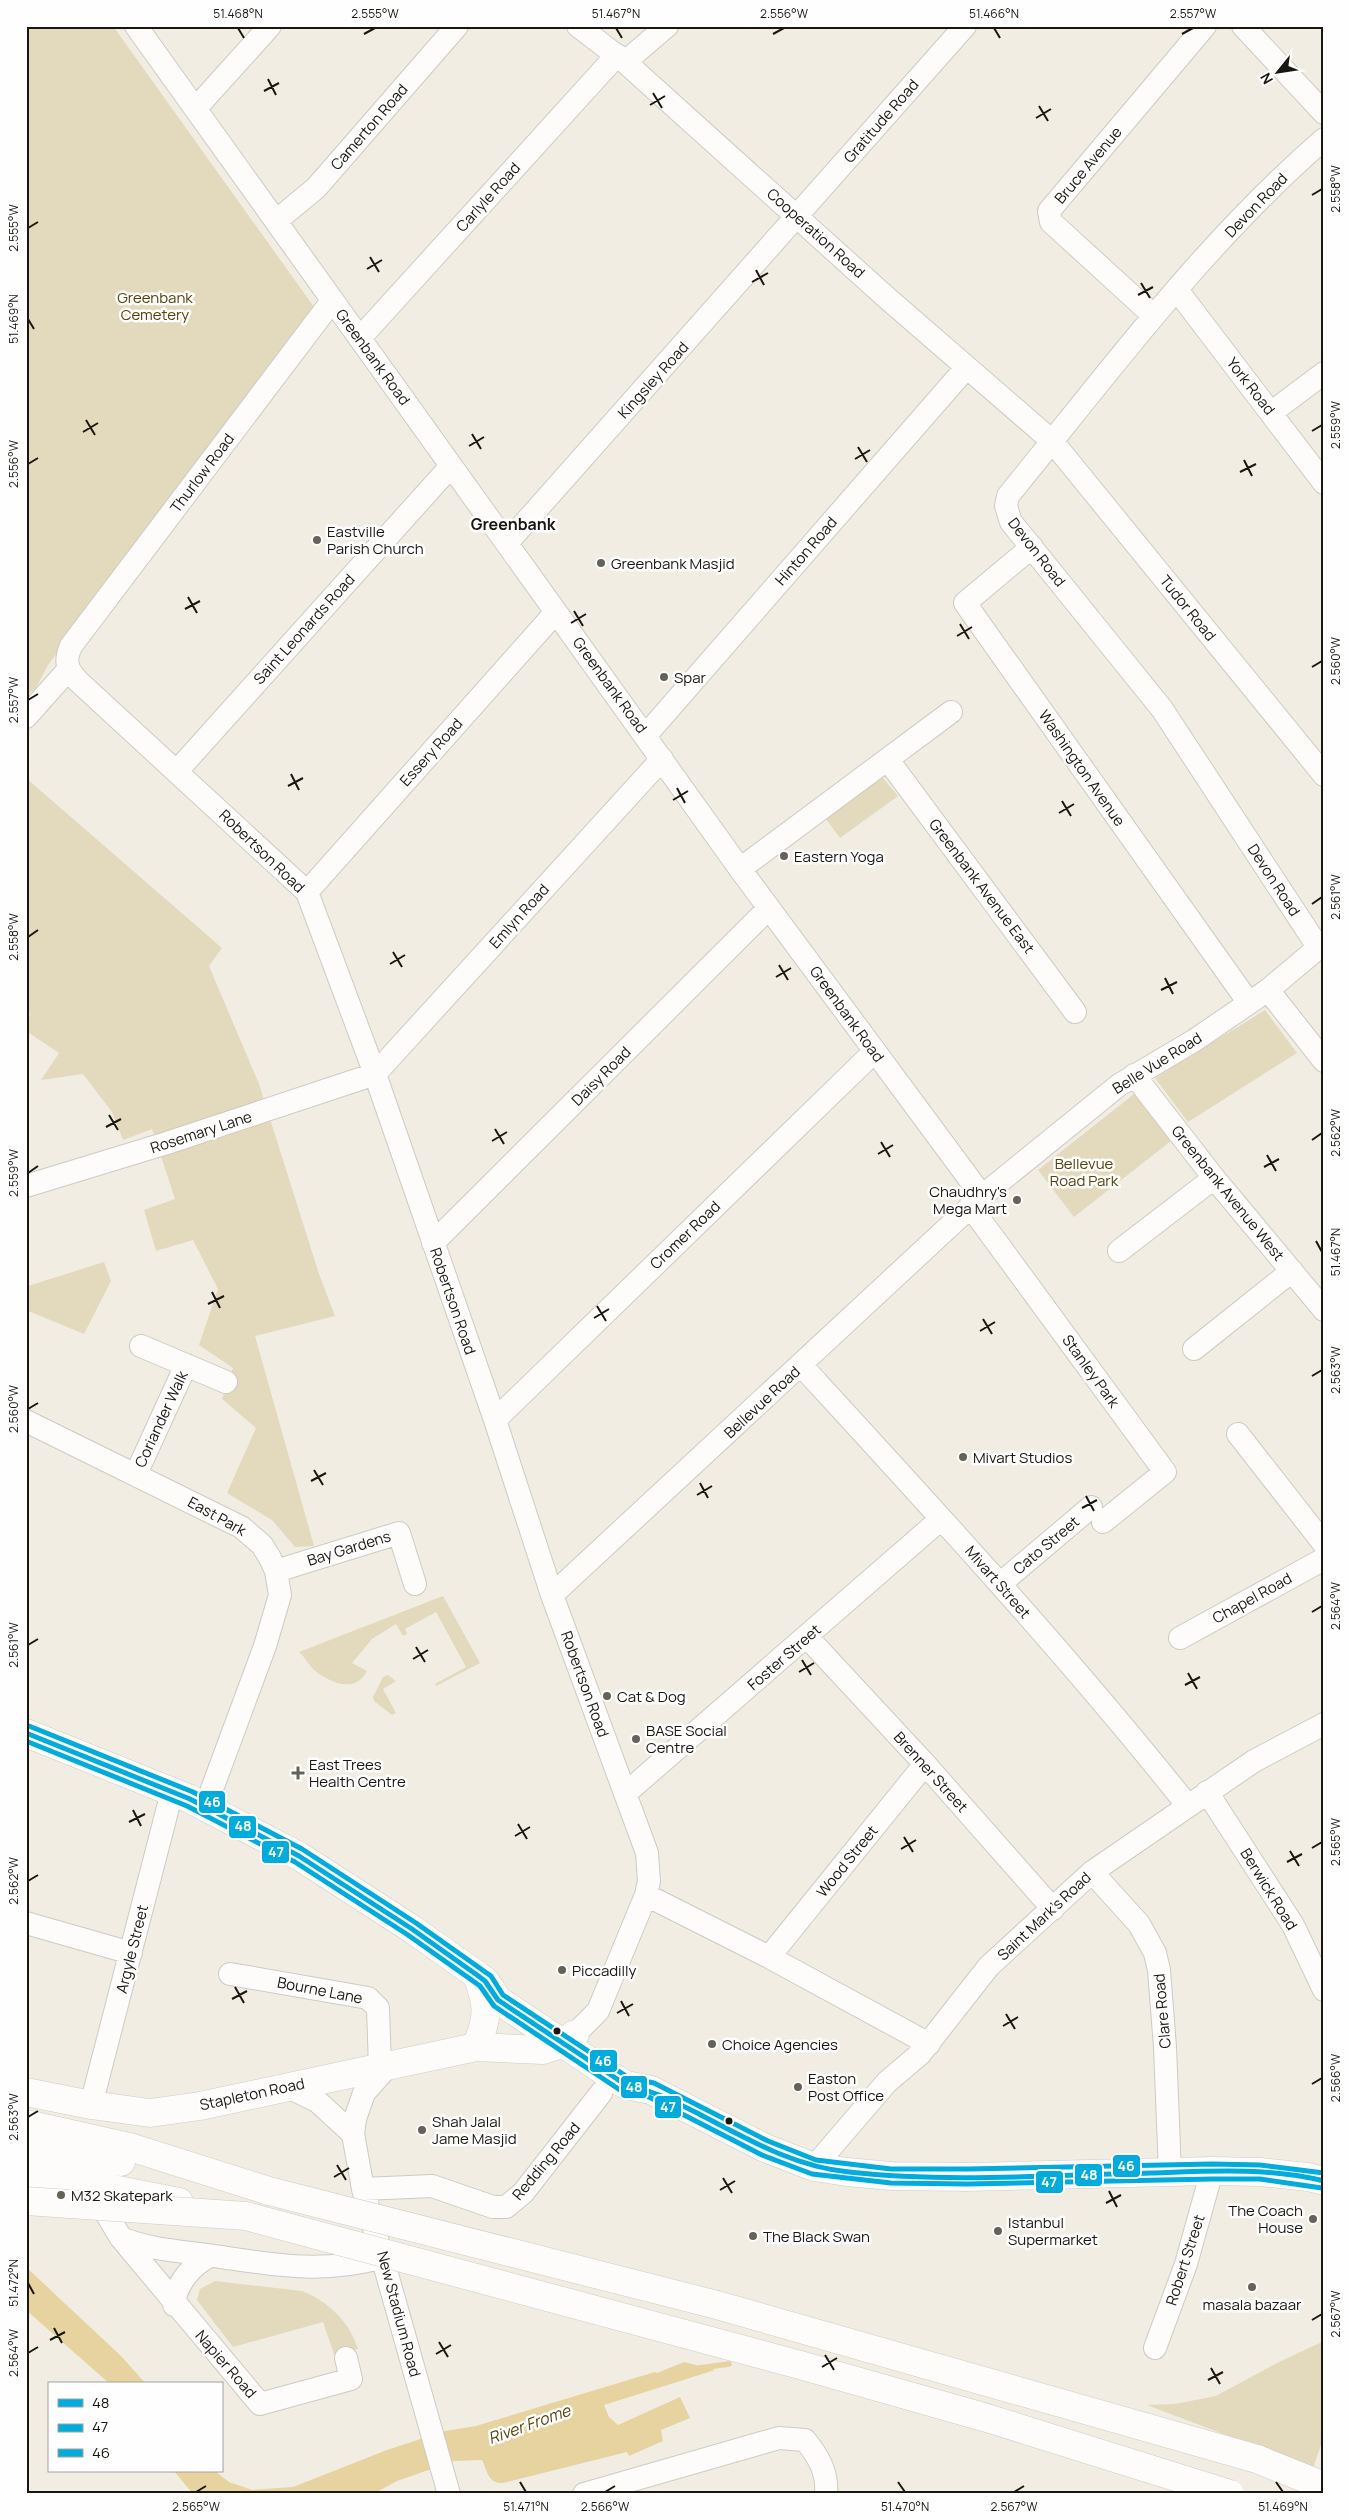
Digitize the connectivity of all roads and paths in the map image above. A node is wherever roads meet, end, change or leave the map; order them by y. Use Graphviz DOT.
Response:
graph roads {
  1 [pos="136,26"];
  2 [pos="270,26"];
  3 [pos="457,26"];
  4 [pos="578,26"];
  5 [pos="666,26"];
  6 [pos="965,26"];
  7 [pos="1205,26"];
  8 [pos="1243,26"];
  9 [pos="621,59"];
  10 [pos="196,108"];
  11 [pos="1324,113"];
  12 [pos="1324,139"];
  13 [pos="798,216"];
  14 [pos="276,221"];
  15 [pos="1177,290"];
  16 [pos="332,300"];
  17 [pos="1154,316"];
  18 [pos="360,338"];
  19 [pos="966,368"];
  20 [pos="1324,373"];
  21 [pos="1272,412"];
  22 [pos="1052,441"];
  23 [pos="452,466"];
  24 [pos="1324,483"];
  25 [pos="507,543"];
  26 [pos="1032,547"];
  27 [pos="556,612"];
  28 [pos="68,670"];
  29 [pos="951,712"];
  30 [pos="26,717"];
  31 [pos="646,734"];
  32 [pos="662,758"];
  33 [pos="888,760"];
  34 [pos="177,771"];
  35 [pos="1324,775"];
  36 [pos="740,869"];
  37 [pos="306,892"];
  38 [pos="769,908"];
  39 [pos="1321,945"];
  40 [pos="1268,990"];
  41 [pos="1248,1003"];
  42 [pos="1075,1012"];
  43 [pos="875,1051"];
  44 [pos="1324,1061"];
  45 [pos="375,1074"];
  46 [pos="1134,1075"];
  47 [pos="1214,1178"];
  48 [pos="26,1186"];
  49 [pos="976,1201"];
  50 [pos="433,1243"];
  51 [pos="1119,1251"];
  52 [pos="1292,1271"];
  53 [pos="1324,1310"];
  54 [pos="141,1346"];
  55 [pos="1194,1349"];
  56 [pos="186,1365"];
  57 [pos="801,1365"];
  58 [pos="226,1382"];
  59 [pos="495,1420"];
  60 [pos="26,1421"];
  61 [pos="1238,1434"];
  62 [pos="136,1474"];
  63 [pos="1097,1514"];
  64 [pos="941,1518"];
  65 [pos="1324,1544"];
  66 [pos="1324,1559"];
  67 [pos="276,1571"];
  68 [pos="415,1584"];
  69 [pos="1000,1584"];
  70 [pos="552,1595"];
  71 [pos="807,1637"];
  72 [pos="1180,1638"];
  73 [pos="1324,1724"];
  74 [pos="26,1733"];
  75 [pos="925,1764"];
  76 [pos="172,1792"];
  77 [pos="1207,1792"];
  78 [pos="626,1793"];
  79 [pos="1188,1806"];
  80 [pos="205,1808"];
  81 [pos="1092,1872"];
  82 [pos="646,1895"];
  83 [pos="1053,1909"];
  84 [pos="26,1923"];
  85 [pos="131,1954"];
  86 [pos="770,1957"];
  87 [pos="230,1974"];
  88 [pos="481,1978"];
  89 [pos="1324,1990"];
  90 [pos="562,2032"];
  91 [pos="929,2044"];
  92 [pos="476,2047"];
  93 [pos="388,2066"];
  94 [pos="288,2087"];
  95 [pos="26,2092"];
  96 [pos="602,2093"];
  97 [pos="91,2105"];
  98 [pos="26,2124"];
  99 [pos="353,2134"];
  100 [pos="26,2148"];
  101 [pos="814,2166"];
  102 [pos="1212,2171"];
  103 [pos="1170,2173"];
  104 [pos="26,2176"];
  105 [pos="1324,2181"];
  106 [pos="364,2189"];
  107 [pos="269,2191"];
  108 [pos="26,2201"];
  109 [pos="100,2203"];
  110 [pos="246,2216"];
  111 [pos="121,2238"];
  112 [pos="210,2256"];
  113 [pos="384,2257"];
  114 [pos="174,2304"];
  115 [pos="1155,2348"];
  116 [pos="346,2358"];
  117 [pos="446,2486"];
  118 [pos="1324,2486"];
  119 [pos="584,2494"];
  120 [pos="826,2494"];
  121 [pos="1230,2494"];
  1 -- 10 [label="street, Greenbank Road"];
  2 -- 10 [label="street"];
  3 -- 14 [label="street, Camerton Road"];
  4 -- 9 [label="street, Cooperation Road"];
  5 -- 9 [label="street, Carlyle Road"];
  6 -- 13 [label="street, Gratitude Road"];
  7 -- 17 [label="street, Bruce Avenue"];
  8 -- 11 [label="street"];
  9 -- 13 [label="street, Cooperation Road"];
  9 -- 18 [label="street, Carlyle Road"];
  10 -- 14 [label="street, Greenbank Road"];
  12 -- 15 [label="street, Devon Road"];
  13 -- 19 [label="street, Cooperation Road"];
  13 -- 25 [label="street, Kingsley Road"];
  14 -- 16 [label="street, Greenbank Road"];
  15 -- 17 [label="street, Devon Road"];
  15 -- 21 [label="street, York Road"];
  16 -- 18 [label="street, Greenbank Road"];
  16 -- 28 [label="street, Thurlow Road"];
  17 -- 22 [label="street, Devon Road"];
  18 -- 23 [label="street, Greenbank Road"];
  19 -- 22 [label="street, Cooperation Road"];
  19 -- 31 [label="street, Hinton Road"];
  20 -- 21 [label="street"];
  21 -- 24 [label="street, York Road"];
  22 -- 26 [label="street, Devon Road"];
  22 -- 35 [label="street, Tudor Road"];
  23 -- 25 [label="street, Greenbank Road"];
  23 -- 34 [label="street, Saint Leonards Road"];
  25 -- 27 [label="street, Greenbank Road"];
  26 -- 39 [label="street, Devon Road"];
  26 -- 41 [label="street, Washington Avenue"];
  27 -- 31 [label="street, Greenbank Road"];
  27 -- 37 [label="street, Essery Road"];
  28 -- 30 [label="street"];
  28 -- 34 [label="street, Robertson Road"];
  29 -- 33 [label="street"];
  31 -- 32 [label="street, Greenbank Road"];
  32 -- 36 [label="street, Greenbank Road"];
  32 -- 45 [label="street, Emlyn Road"];
  33 -- 36 [label="street"];
  33 -- 42 [label="street, Greenbank Avenue East"];
  34 -- 37 [label="street, Robertson Road"];
  36 -- 38 [label="street, Greenbank Road"];
  37 -- 45 [label="street, Robertson Road"];
  38 -- 43 [label="street, Greenbank Road"];
  38 -- 50 [label="street, Daisy Road"];
  39 -- 40 [label="street, Belle Vue Road"];
  40 -- 41 [label="street, Belle Vue Road"];
  40 -- 44 [label="street"];
  41 -- 46 [label="street, Belle Vue Road"];
  43 -- 49 [label="street, Greenbank Road"];
  43 -- 59 [label="street, Cromer Road"];
  45 -- 48 [label="street, Rosemary Lane"];
  45 -- 50 [label="street, Robertson Road"];
  46 -- 47 [label="street, Greenbank Avenue West"];
  46 -- 49 [label="street, Belle Vue Road"];
  47 -- 51 [label="street"];
  47 -- 52 [label="street, Greenbank Avenue West"];
  49 -- 57 [label="street, Bellevue Road"];
  49 -- 63 [label="street, Stanley Park"];
  50 -- 59 [label="street, Robertson Road"];
  52 -- 53 [label="street, Greenbank Avenue West"];
  52 -- 55 [label="street"];
  54 -- 56 [label="street, Coriander Walk"];
  56 -- 58 [label="street, Coriander Walk"];
  56 -- 62 [label="street, Coriander Walk"];
  57 -- 64 [label="street, Mivart Street"];
  57 -- 70 [label="street, Bellevue Road"];
  59 -- 70 [label="street, Robertson Road"];
  60 -- 62 [label="street, East Park"];
  61 -- 65 [label="street"];
  62 -- 67 [label="street, East Park"];
  63 -- 69 [label="street, Cato Street"];
  64 -- 69 [label="street, Mivart Street"];
  64 -- 71 [label="street, Foster Street"];
  66 -- 72 [label="street, Chapel Road"];
  67 -- 68 [label="street, Bay Gardens"];
  67 -- 80 [label="street, East Park"];
  69 -- 79 [label="street, Mivart Street"];
  70 -- 78 [label="street, Robertson Road"];
  71 -- 75 [label="street, Brenner Street"];
  71 -- 78 [label="street, Foster Street"];
  73 -- 77 [label="street, Saint Mark's Road"];
  74 -- 76 [label="main road"];
  75 -- 83 [label="street, Brenner Street"];
  75 -- 86 [label="street, Wood Street"];
  76 -- 80 [label="main road"];
  76 -- 85 [label="street, Argyle Street"];
  77 -- 79 [label="street, Saint Mark's Road"];
  77 -- 89 [label="street, Berwick Road"];
  78 -- 82 [label="street, Robertson Road"];
  79 -- 81 [label="street, Saint Mark's Road"];
  80 -- 88 [label="main road"];
  81 -- 83 [label="street, Saint Mark's Road"];
  81 -- 103 [label="street, Clare Road"];
  82 -- 86 [label="street"];
  82 -- 90 [label="street, Robertson Road"];
  83 -- 91 [label="street, Saint Mark's Road"];
  84 -- 85 [label="street"];
  85 -- 97 [label="street, Argyle Street"];
  86 -- 91 [label="street"];
  87 -- 93 [label="street, Bourne Lane"];
  88 -- 90 [label="main road"];
  88 -- 92 [label="main road"];
  90 -- 92 [label="main road, Stapleton Road"];
  90 -- 101 [label="main road"];
  91 -- 101 [label="street, Saint Mark's Road"];
  92 -- 93 [label="main road, Stapleton Road"];
  93 -- 94 [label="main road, Stapleton Road"];
  93 -- 99 [label="street, New Stadium Road"];
  94 -- 97 [label="main road, Stapleton Road"];
  94 -- 99 [label="street"];
  95 -- 97 [label="main road, Stapleton Road"];
  96 -- 106 [label="street, Redding Road"];
  98 -- 107 [label="main road"];
  99 -- 106 [label="street, New Stadium Road"];
  100 -- 107 [label="main road"];
  101 -- 103 [label="main road"];
  102 -- 103 [label="main road"];
  102 -- 105 [label="main road"];
  102 -- 115 [label="street, Robert Street"];
  104 -- 110 [label="main road, bridge"];
  106 -- 113 [label="street, New Stadium Road"];
  107 -- 118 [label="main road, bridge"];
  108 -- 110 [label="main road, bridge"];
  109 -- 111 [label="street, Napier Road"];
  110 -- 121 [label="main road, bridge"];
  111 -- 112 [label="street"];
  111 -- 114 [label="street, Napier Road"];
  112 -- 113 [label="street"];
  112 -- 114 [label="street"];
  113 -- 117 [label="street, New Stadium Road"];
  114 -- 116 [label="street, Napier Road"];
  119 -- 120 [label="street"];
}
